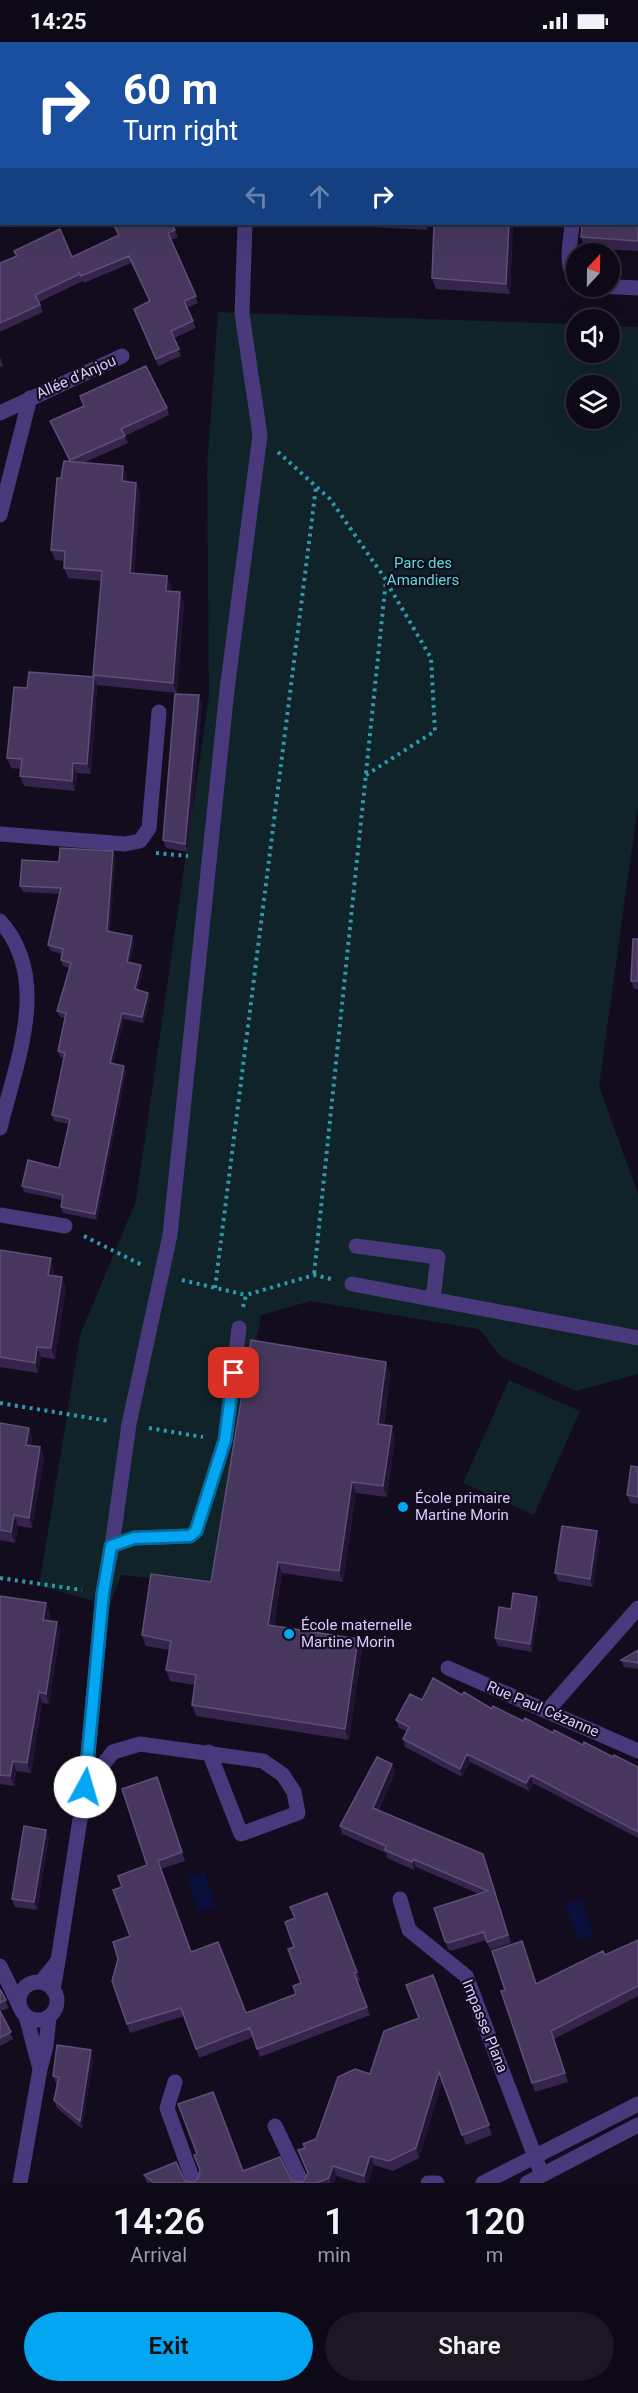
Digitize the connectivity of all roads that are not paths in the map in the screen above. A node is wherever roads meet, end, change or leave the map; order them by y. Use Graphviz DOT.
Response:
graph roads {
  1 [pos="245,225"];
  2 [pos="572,225"];
  3 [pos="571,243"];
  4 [pos="620,287"];
  5 [pos="638,288"];
  6 [pos="122,356"];
  7 [pos="30,398"];
  8 [pos="0,412"];
  9 [pos="0,515"];
  10 [pos="159,711"];
  11 [pos="0,834"];
  12 [pos="0,921"];
  13 [pos="0,1128"];
  14 [pos="0,1215"];
  15 [pos="65,1226"];
  16 [pos="357,1246"];
  17 [pos="352,1284"];
  18 [pos="433,1299"];
  19 [pos="239,1328"];
  20 [pos="638,1338"];
  21 [pos="111,1546"];
  22 [pos="638,1608"];
  23 [pos="448,1668"];
  24 [pos="547,1711"];
  25 [pos="638,1750"];
  26 [pos="209,1752"];
  27 [pos="85,1787"];
  28 [pos="400,1899"];
  29 [pos="0,1961"];
  30 [pos="0,1966"];
  31 [pos="41,1986"];
  32 [pos="23,2012"];
  33 [pos="49,2017"];
  34 [pos="40,2069"];
  35 [pos="175,2082"];
  36 [pos="638,2104"];
  37 [pos="275,2126"];
  38 [pos="638,2126"];
  39 [pos="536,2156"];
  40 [pos="542,2175"];
  41 [pos="20,2183"];
  42 [pos="194,2183"];
  43 [pos="302,2183"];
  44 [pos="428,2183"];
  45 [pos="437,2183"];
  46 [pos="483,2183"];
  47 [pos="526,2183"];
  1 -- 21 [label="street"];
  2 -- 3 [label="street"];
  4 -- 5 [label="street"];
  6 -- 7 [label="street, Allée d'Anjou"];
  7 -- 8 [label="street, Allée d'Anjou"];
  7 -- 9 [label="street, Allée d'Anjou"];
  10 -- 11 [label="street"];
  12 -- 13 [label="street"];
  14 -- 15 [label="street"];
  16 -- 18 [label="street"];
  17 -- 18 [label="street"];
  18 -- 20 [label="street"];
  19 -- 21 [label="street"];
  21 -- 27 [label="street"];
  22 -- 24 [label="street"];
  23 -- 24 [label="street, Rue Paul Cézanne"];
  24 -- 25 [label="street, Rue Paul Cézanne"];
  26 -- 26 [label="street"];
  26 -- 27 [label="street"];
  27 -- 31 [label="street"];
  28 -- 39 [label="street, Impasse Plana"];
  29 -- 31 [label="street"];
  30 -- 32 [label="street"];
  31 -- 32 [label="street"];
  31 -- 33 [label="street"];
  32 -- 33 [label="street"];
  32 -- 34 [label="street"];
  33 -- 34 [label="street"];
  34 -- 41 [label="street"];
  35 -- 42 [label="street"];
  36 -- 39 [label="street"];
  37 -- 43 [label="street"];
  38 -- 40 [label="street"];
  39 -- 40 [label="street, Impasse Plana"];
  39 -- 46 [label="street"];
  40 -- 47 [label="street"];
  44 -- 45 [label="street"];
}
